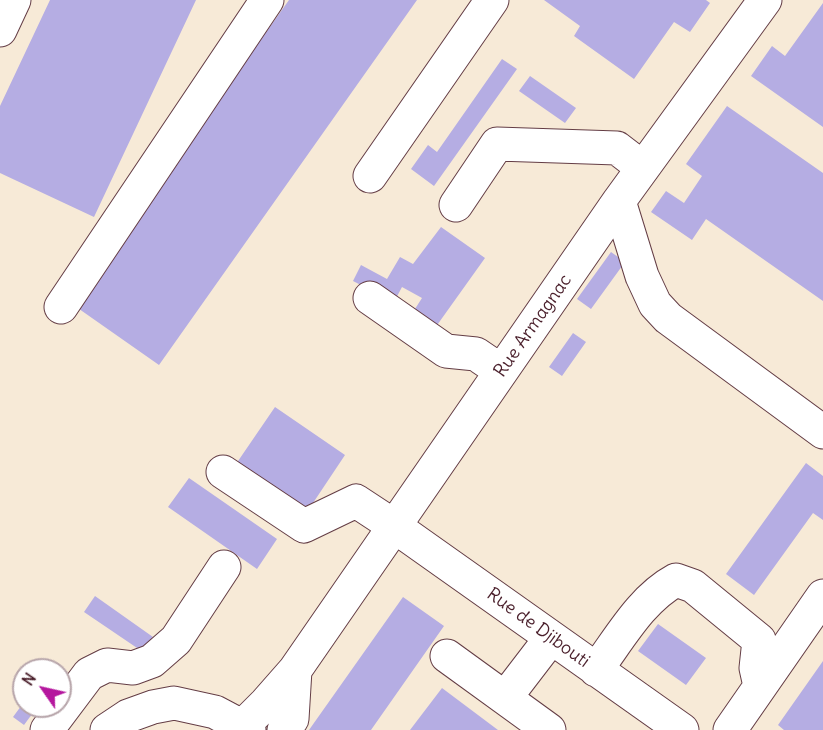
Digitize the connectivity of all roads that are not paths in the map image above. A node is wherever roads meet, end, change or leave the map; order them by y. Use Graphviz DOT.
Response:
graph roads {
  1 [pos="14,0"];
  2 [pos="267,0"];
  3 [pos="492,0"];
  4 [pos="765,0"];
  5 [pos="0,30"];
  6 [pos="643,168"];
  7 [pos="370,176"];
  8 [pos="619,201"];
  9 [pos="456,205"];
  10 [pos="370,298"];
  11 [pos="61,307"];
  12 [pos="501,371"];
  13 [pos="823,432"];
  14 [pos="223,472"];
  15 [pos="394,526"];
  16 [pos="224,567"];
  17 [pos="823,596"];
  18 [pos="551,638"];
  19 [pos="447,656"];
  20 [pos="300,663"];
  21 [pos="597,670"];
  22 [pos="760,686"];
  23 [pos="505,699"];
  24 [pos="143,719"];
  25 [pos="246,729"];
  26 [pos="47,730"];
  27 [pos="107,730"];
  28 [pos="284,730"];
  29 [pos="549,730"];
  30 [pos="682,730"];
  31 [pos="730,730"];
  1 -- 5 [label="street"];
  2 -- 11 [label="street"];
  3 -- 7 [label="street"];
  4 -- 6 [label="street, Rue Armagnac"];
  6 -- 8 [label="street, Rue Armagnac"];
  6 -- 9 [label="street"];
  8 -- 12 [label="street, Rue Armagnac"];
  8 -- 13 [label="street"];
  10 -- 12 [label="street"];
  12 -- 15 [label="street, Rue Armagnac"];
  14 -- 15 [label="street, Rue de Djibouti"];
  15 -- 18 [label="street, Rue de Djibouti"];
  15 -- 20 [label="street, Rue Armagnac"];
  16 -- 26 [label="street"];
  17 -- 22 [label="street"];
  18 -- 21 [label="street, Rue de Djibouti"];
  18 -- 23 [label="street"];
  19 -- 23 [label="street"];
  20 -- 25 [label="street, Rue Armagnac"];
  20 -- 28 [label="street"];
  21 -- 22 [label="street"];
  21 -- 30 [label="street, Rue de Djibouti"];
  22 -- 31 [label="street"];
  23 -- 29 [label="street"];
  24 -- 25 [label="street"];
  24 -- 27 [label="street"];
}
